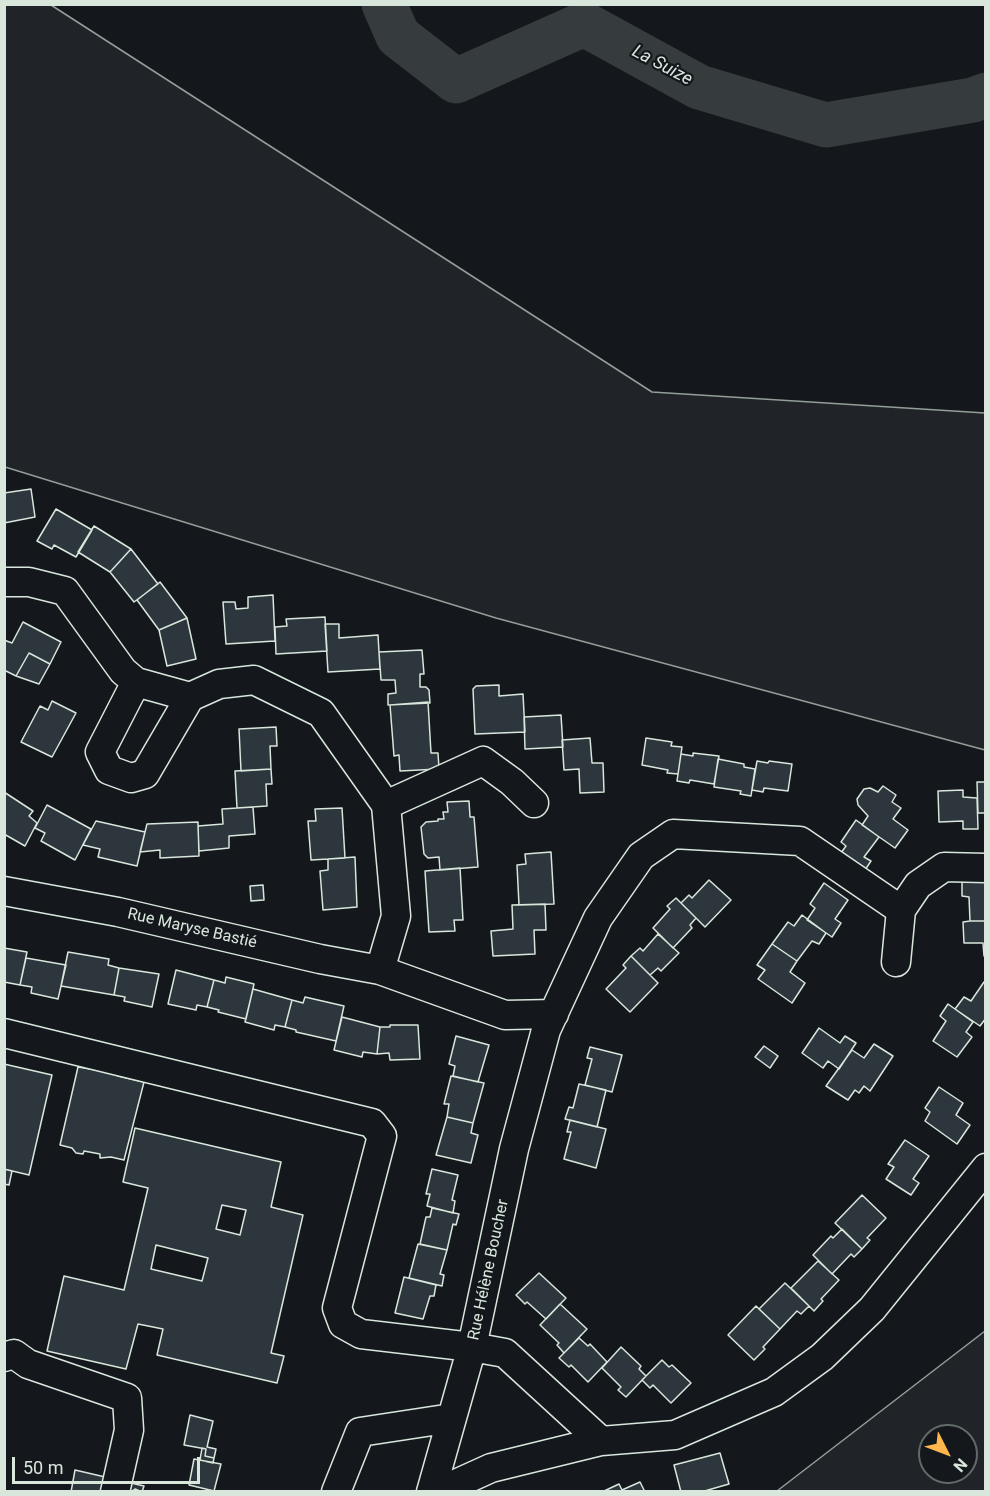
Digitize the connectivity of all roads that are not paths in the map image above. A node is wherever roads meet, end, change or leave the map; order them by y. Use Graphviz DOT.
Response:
graph roads {
  1 [pos="4,582"];
  2 [pos="136,682"];
  3 [pos="190,697"];
  4 [pos="534,803"];
  5 [pos="386,805"];
  6 [pos="986,868"];
  7 [pos="4,891"];
  8 [pos="902,910"];
  9 [pos="896,962"];
  10 [pos="380,970"];
  11 [pos="554,1014"];
  12 [pos="4,1033"];
  13 [pos="986,1168"];
  14 [pos="472,1347"];
  15 [pos="4,1357"];
  16 [pos="452,1418"];
  17 [pos="601,1441"];
  18 [pos="115,1491"];
  19 [pos="336,1491"];
  20 [pos="431,1491"];
  21 [pos="438,1491"];
  1 -- 2 [label="street"];
  2 -- 3 [label="street"];
  2 -- 3 [label="street"];
  3 -- 5 [label="street"];
  4 -- 5 [label="street"];
  5 -- 10 [label="street"];
  6 -- 8 [label="street"];
  7 -- 10 [label="street, Rue Maryse Bastié"];
  8 -- 9 [label="street"];
  8 -- 11 [label="street, Rue Hélène Boucher"];
  10 -- 11 [label="street, Rue Maryse Bastié"];
  11 -- 14 [label="street, Rue Hélène Boucher"];
  12 -- 14 [label="street"];
  13 -- 17 [label="street"];
  14 -- 16 [label="street"];
  14 -- 17 [label="street, Rue Hélène Boucher"];
  15 -- 18 [label="street"];
  16 -- 19 [label="street"];
  16 -- 20 [label="street"];
  17 -- 21 [label="street"];
}
